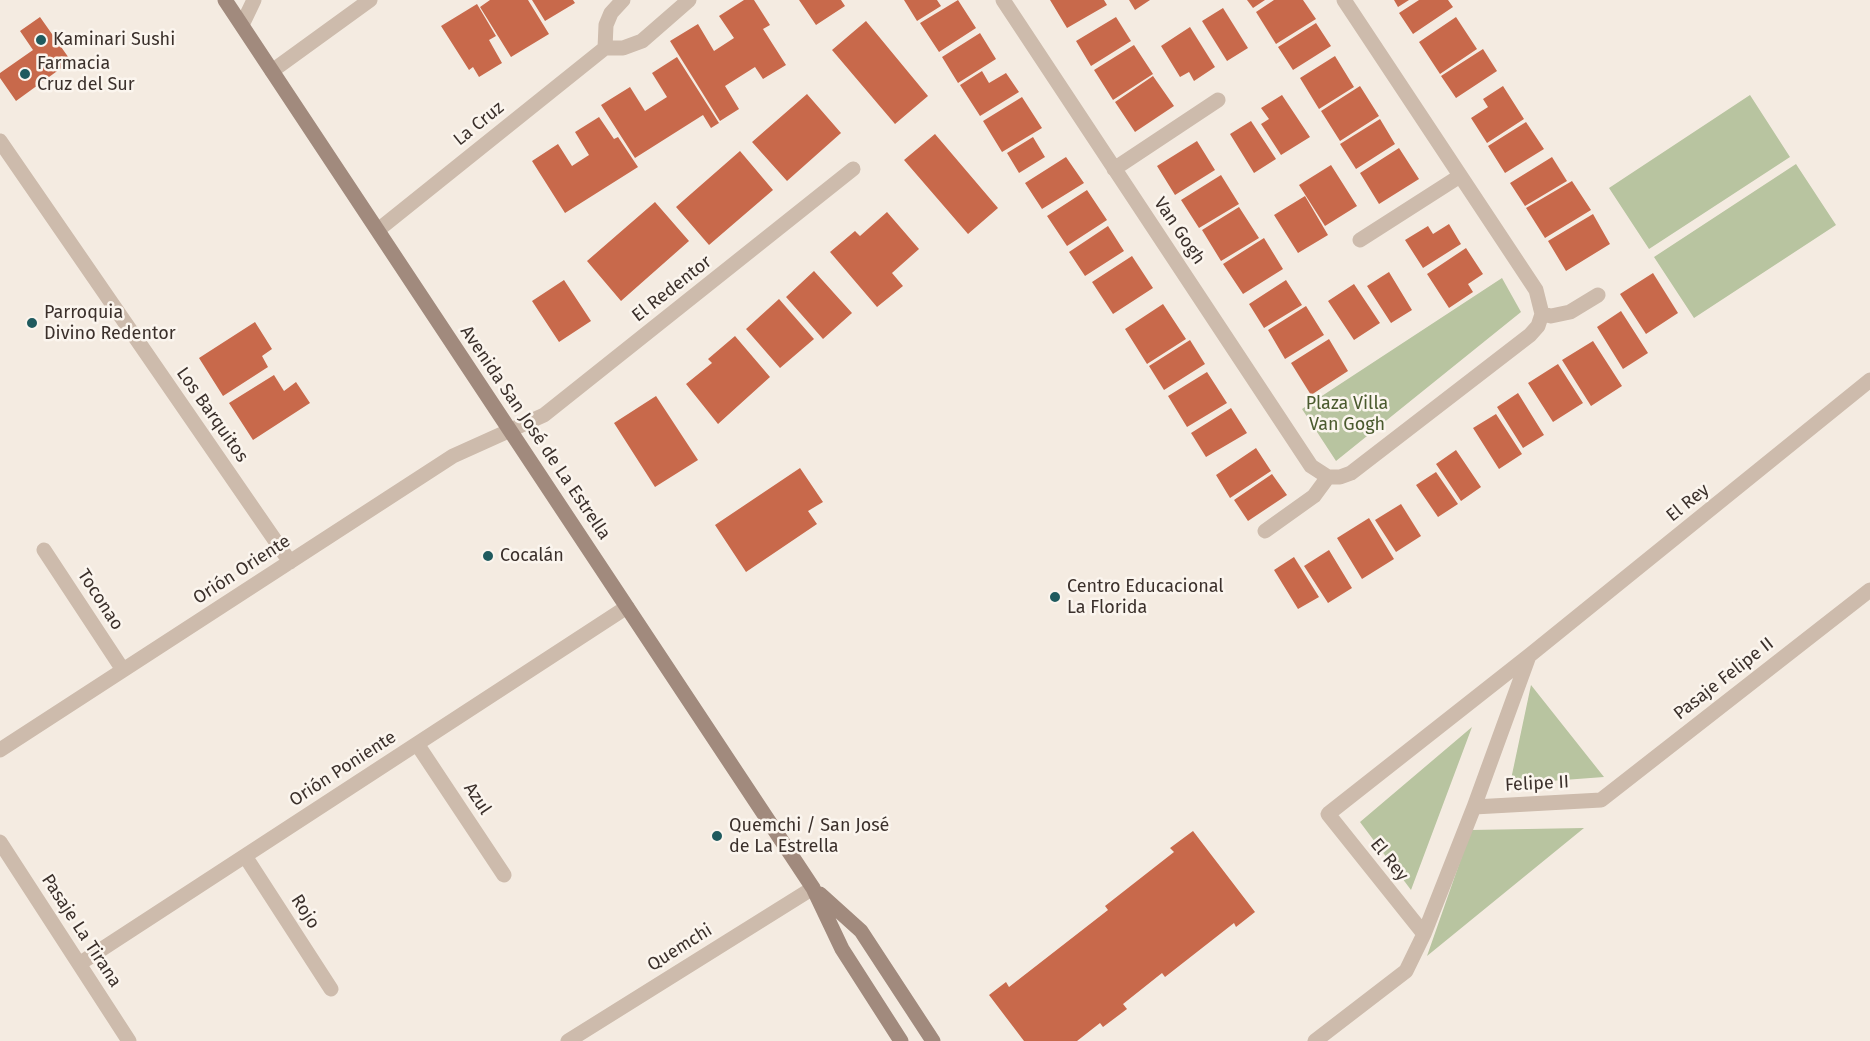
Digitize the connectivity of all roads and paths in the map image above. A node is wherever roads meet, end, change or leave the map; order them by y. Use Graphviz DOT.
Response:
graph roads {
  1 [pos="225,0"];
  2 [pos="254,0"];
  3 [pos="370,0"];
  4 [pos="623,0"];
  5 [pos="689,0"];
  6 [pos="1003,0"];
  7 [pos="1344,0"];
  8 [pos="242,25"];
  9 [pos="605,48"];
  10 [pos="272,72"];
  11 [pos="1218,100"];
  12 [pos="0,141"];
  13 [pos="853,169"];
  14 [pos="1114,169"];
  15 [pos="1460,176"];
  16 [pos="378,230"];
  17 [pos="1360,240"];
  18 [pos="1598,295"];
  19 [pos="1542,314"];
  20 [pos="1870,380"];
  21 [pos="510,431"];
  22 [pos="1328,477"];
  23 [pos="1265,531"];
  24 [pos="44,550"];
  25 [pos="290,562"];
  26 [pos="1870,590"];
  27 [pos="627,607"];
  28 [pos="1530,656"];
  29 [pos="123,670"];
  30 [pos="417,744"];
  31 [pos="0,750"];
  32 [pos="1601,800"];
  33 [pos="1474,807"];
  34 [pos="0,842"];
  35 [pos="245,856"];
  36 [pos="504,875"];
  37 [pos="813,888"];
  38 [pos="1424,934"];
  39 [pos="79,964"];
  40 [pos="331,989"];
  41 [pos="129,1041"];
  42 [pos="568,1041"];
  43 [pos="901,1041"];
  44 [pos="933,1041"];
  45 [pos="1315,1041"];
  1 -- 8 [label="main road, Avenida San José de La Estrella"];
  2 -- 8 [label="street"];
  3 -- 10 [label="street"];
  4 -- 9 [label="street"];
  5 -- 9 [label="street, La Cruz"];
  6 -- 14 [label="street, Van Gogh"];
  7 -- 15 [label="street"];
  8 -- 10 [label="main road, Avenida San José de La Estrella"];
  9 -- 16 [label="street, La Cruz"];
  10 -- 16 [label="main road, Avenida San José de La Estrella"];
  11 -- 14 [label="street"];
  12 -- 25 [label="street, Los Barquitos"];
  13 -- 21 [label="street, El Redentor"];
  14 -- 22 [label="street, Van Gogh"];
  15 -- 17 [label="street"];
  15 -- 19 [label="street"];
  16 -- 21 [label="main road, Avenida San José de La Estrella"];
  18 -- 19 [label="street"];
  19 -- 22 [label="street"];
  20 -- 28 [label="street, El Rey"];
  21 -- 25 [label="street, Orión Oriente"];
  21 -- 27 [label="main road, Avenida San José de La Estrella"];
  22 -- 23 [label="street"];
  24 -- 29 [label="street, Toconao"];
  25 -- 29 [label="street, Orión Oriente"];
  26 -- 32 [label="street, Pasaje Felipe II"];
  27 -- 30 [label="street, Orión Poniente"];
  27 -- 37 [label="main road, Avenida San José de La Estrella"];
  28 -- 33 [label="street"];
  28 -- 38 [label="street, El Rey"];
  29 -- 31 [label="street, Orión Oriente"];
  30 -- 35 [label="street, Orión Poniente"];
  30 -- 36 [label="street, Azul"];
  32 -- 33 [label="street, Felipe II"];
  33 -- 38 [label="street"];
  34 -- 39 [label="street, Pasaje La Tirana"];
  35 -- 39 [label="street, Orión Poniente"];
  35 -- 40 [label="street, Rojo"];
  37 -- 42 [label="street, Quemchi"];
  37 -- 43 [label="main road, Avenida San José de La Estrella"];
  37 -- 44 [label="main road, Avenida San José de La Estrella"];
  38 -- 45 [label="street"];
  39 -- 41 [label="street, Pasaje La Tirana"];
}
